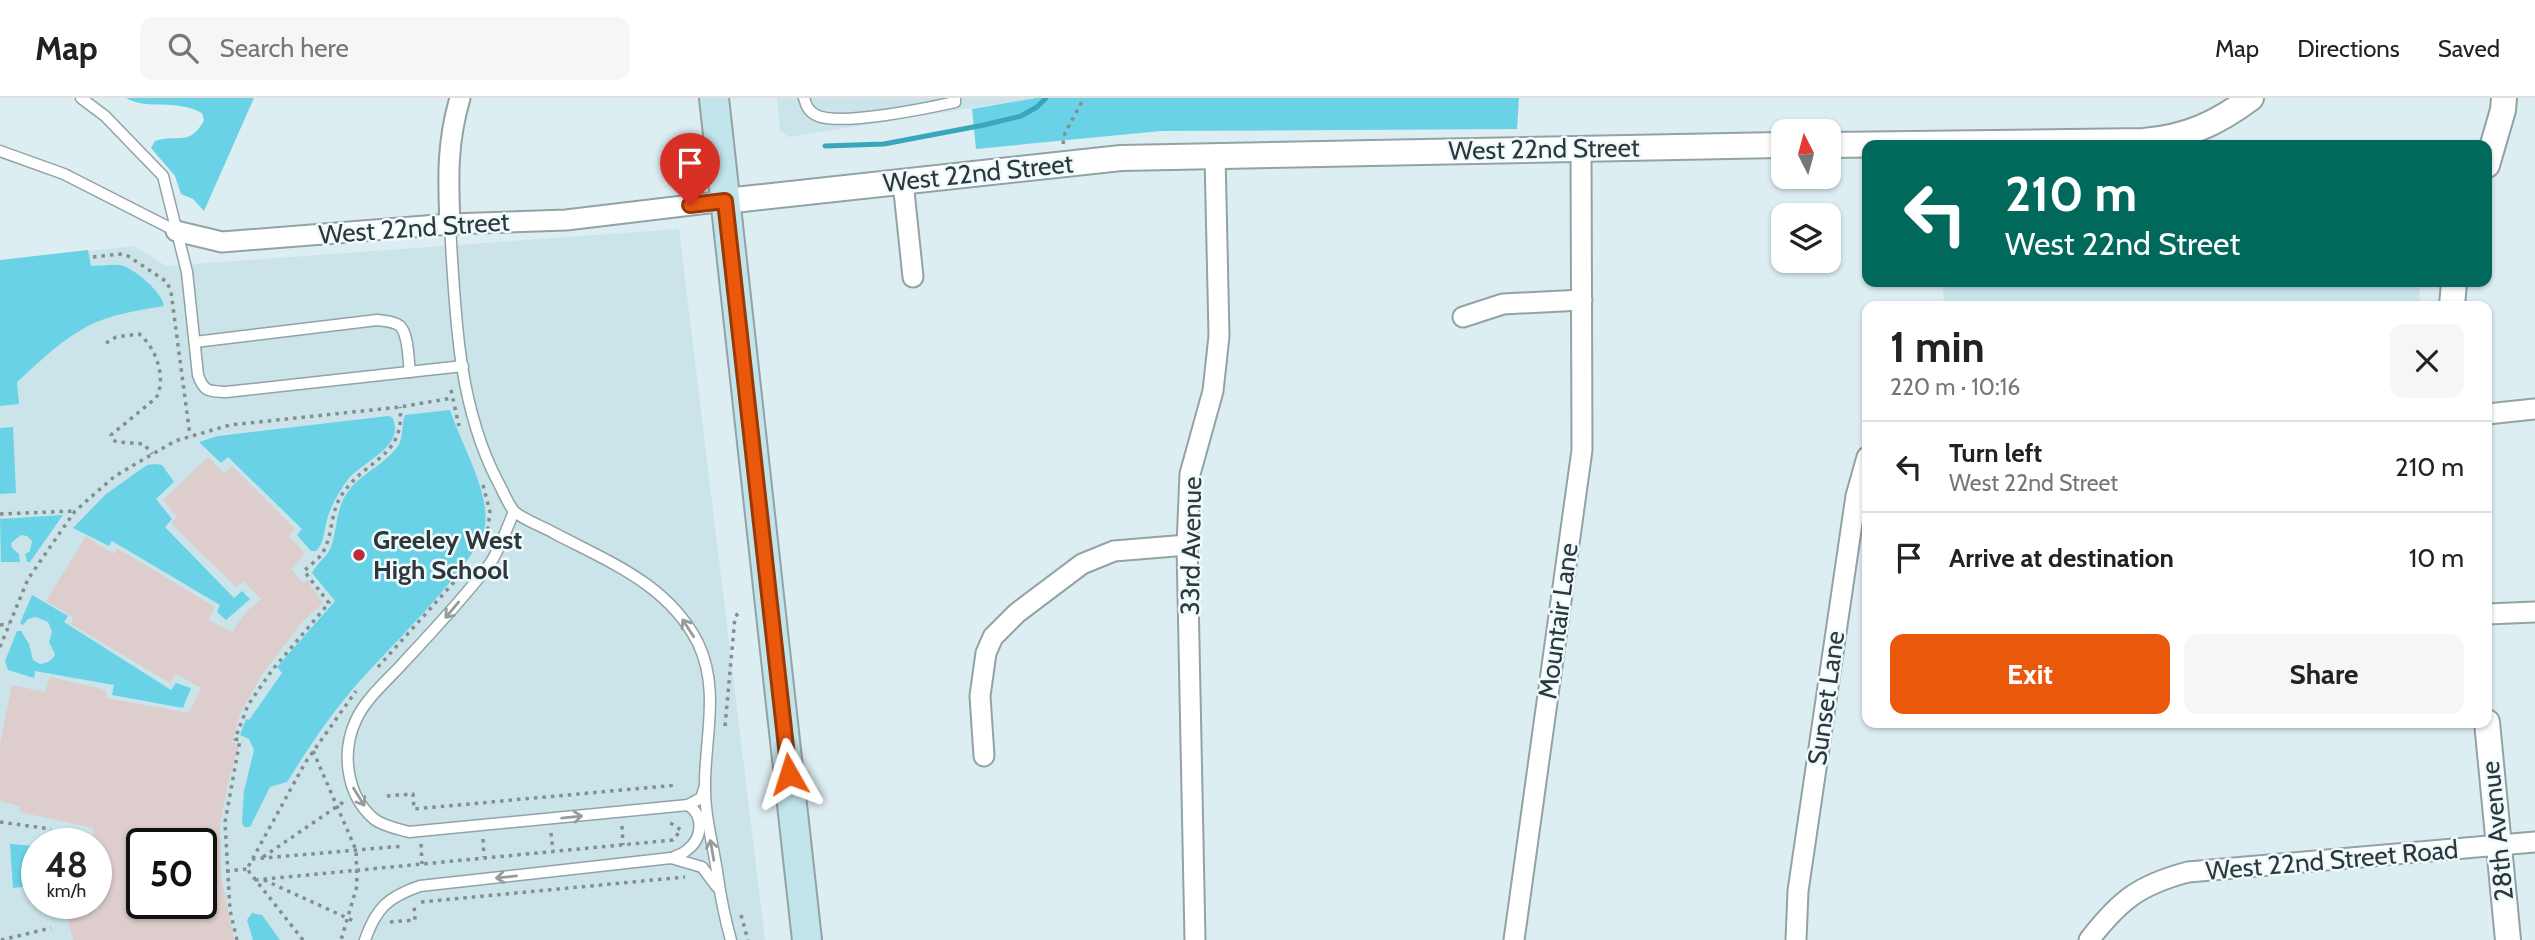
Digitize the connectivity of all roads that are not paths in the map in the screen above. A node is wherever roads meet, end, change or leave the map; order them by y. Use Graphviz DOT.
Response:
graph roads {
  1 [pos="81,98"];
  2 [pos="460,98"];
  3 [pos="713,98"];
  4 [pos="804,98"];
  5 [pos="909,98"];
  6 [pos="955,98"];
  7 [pos="2504,98"];
  8 [pos="2236,103"];
  9 [pos="910,111"];
  10 [pos="2154,140"];
  11 [pos="1771,145"];
  12 [pos="1841,145"];
  13 [pos="1862,145"];
  14 [pos="1581,148"];
  15 [pos="2492,148"];
  16 [pos="0,151"];
  17 [pos="1215,155"];
  18 [pos="902,181"];
  19 [pos="725,201"];
  20 [pos="450,224"];
  21 [pos="176,232"];
  22 [pos="913,278"];
  23 [pos="1582,300"];
  24 [pos="1463,317"];
  25 [pos="195,342"];
  26 [pos="463,366"];
  27 [pos="410,372"];
  28 [pos="2535,409"];
  29 [pos="2492,413"];
  30 [pos="1862,475"];
  31 [pos="513,512"];
  32 [pos="1187,545"];
  33 [pos="2535,612"];
  34 [pos="2492,614"];
  35 [pos="2488,728"];
  36 [pos="984,756"];
  37 [pos="705,786"];
  38 [pos="688,805"];
  39 [pos="2535,842"];
  40 [pos="2498,846"];
  41 [pos="671,858"];
  42 [pos="718,889"];
  43 [pos="365,940"];
  44 [pos="731,940"];
  45 [pos="807,940"];
  46 [pos="1195,940"];
  47 [pos="1514,940"];
  48 [pos="1796,940"];
  49 [pos="2089,940"];
  50 [pos="2508,940"];
  1 -- 21 [label="lane"];
  2 -- 20 [label="street"];
  3 -- 19 [label="main road"];
  4 -- 9 [label="lane"];
  5 -- 9 [label="lane"];
  6 -- 9 [label="lane"];
  7 -- 15 [label="street"];
  8 -- 10 [label="street"];
  11 -- 14 [label="street, West 22nd Street"];
  12 -- 13 [label="street"];
  14 -- 17 [label="street, West 22nd Street"];
  14 -- 23 [label="street, Mountair Lane"];
  16 -- 21 [label="lane"];
  17 -- 18 [label="street, West 22nd Street"];
  17 -- 32 [label="street, 33rd Avenue"];
  18 -- 19 [label="street, West 22nd Street"];
  18 -- 22 [label="street"];
  19 -- 20 [label="street, West 22nd Street"];
  19 -- 45 [label="main road"];
  20 -- 21 [label="street, West 22nd Street"];
  20 -- 26 [label="lane"];
  21 -- 25 [label="lane"];
  23 -- 24 [label="street"];
  23 -- 47 [label="street, Mountair Lane"];
  25 -- 27 [label="lane"];
  25 -- 27 [label="lane"];
  26 -- 27 [label="lane"];
  26 -- 31 [label="lane"];
  28 -- 29 [label="street"];
  30 -- 48 [label="street, Sunset Lane"];
  37 -- 31 [label="lane, one-way"];
  31 -- 38 [label="lane, one-way"];
  32 -- 36 [label="street"];
  32 -- 46 [label="street, 33rd Avenue"];
  33 -- 34 [label="street"];
  35 -- 40 [label="street, 28th Avenue"];
  37 -- 38 [label="lane"];
  42 -- 37 [label="lane, one-way"];
  38 -- 41 [label="lane"];
  39 -- 40 [label="street, West 22nd Street Road"];
  40 -- 49 [label="street, West 22nd Street Road"];
  40 -- 50 [label="street, 28th Avenue"];
  41 -- 42 [label="lane"];
  41 -- 43 [label="lane, one-way"];
  42 -- 44 [label="lane"];
}
